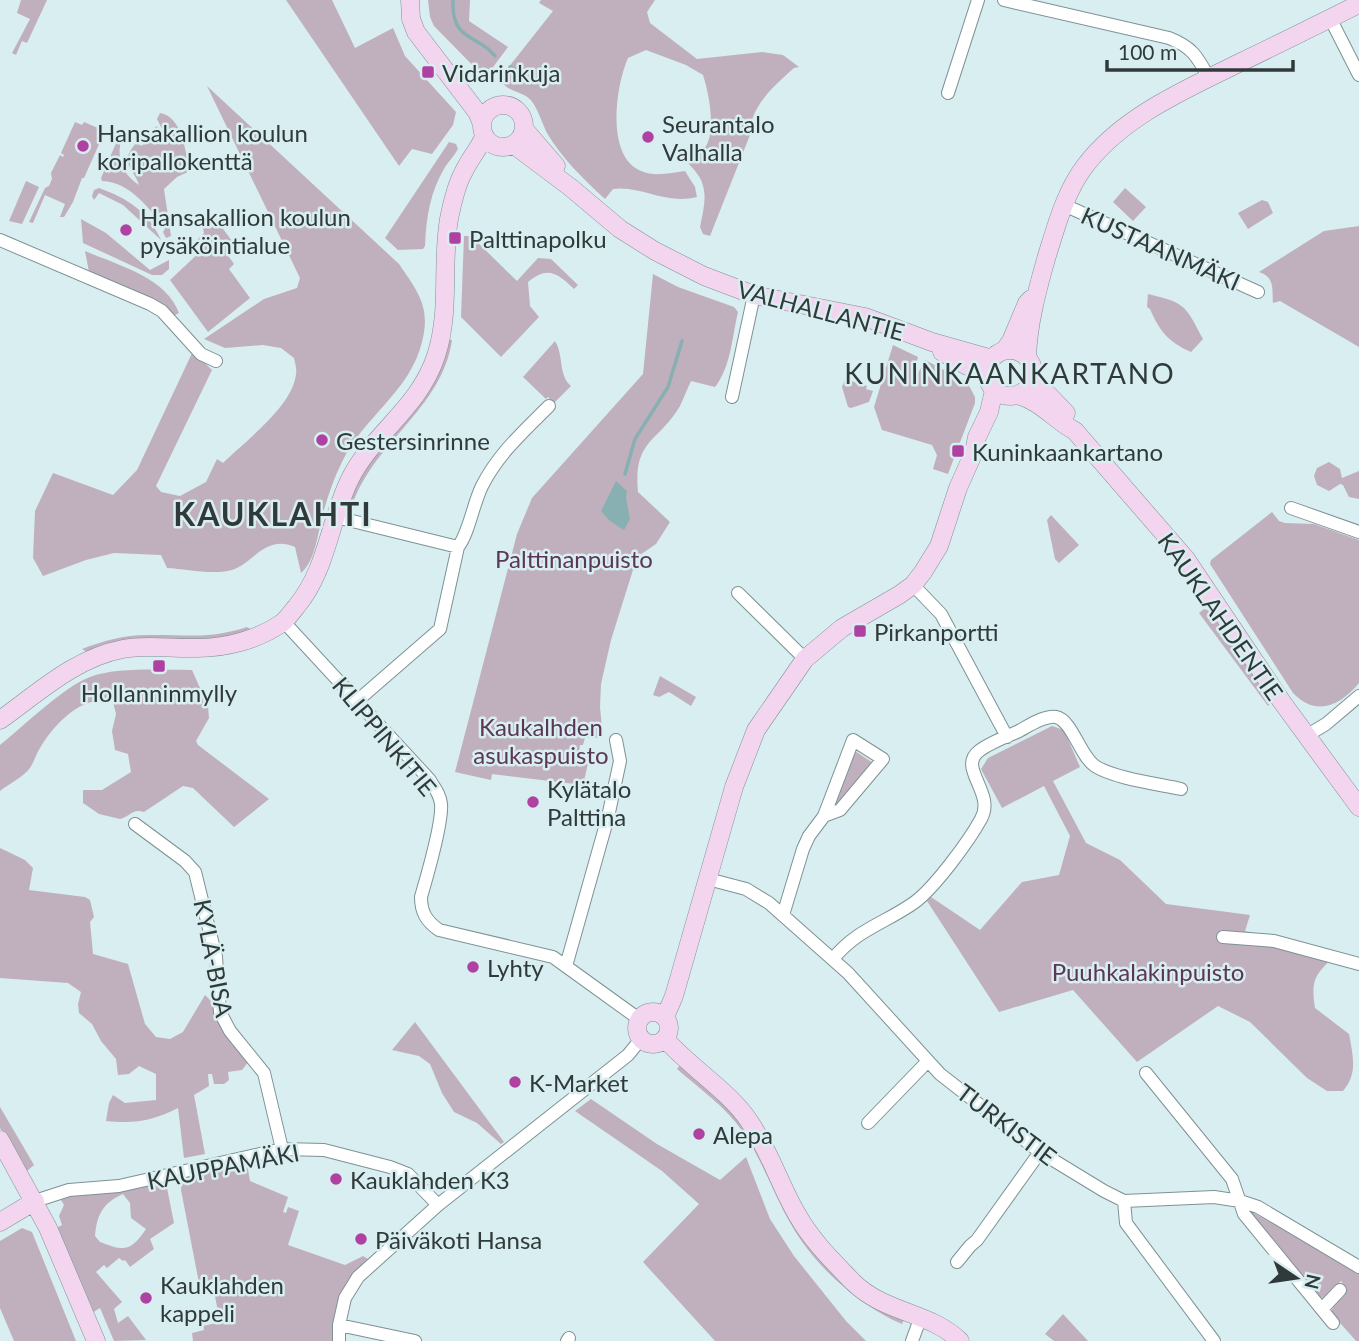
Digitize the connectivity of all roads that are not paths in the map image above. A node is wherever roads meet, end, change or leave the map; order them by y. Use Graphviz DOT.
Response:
graph roads {
  1 [pos="410,0"];
  2 [pos="978,0"];
  3 [pos="1004,0"];
  4 [pos="1359,4"];
  5 [pos="1330,18"];
  6 [pos="446,69"];
  7 [pos="1359,75"];
  8 [pos="1209,78"];
  9 [pos="948,93"];
  10 [pos="495,106"];
  11 [pos="524,128"];
  12 [pos="483,130"];
  13 [pos="507,146"];
  14 [pos="570,187"];
  15 [pos="455,197"];
  16 [pos="1064,205"];
  17 [pos="0,240"];
  18 [pos="1258,292"];
  19 [pos="1036,293"];
  20 [pos="754,295"];
  21 [pos="1027,358"];
  22 [pos="216,361"];
  23 [pos="994,361"];
  24 [pos="1032,378"];
  25 [pos="1007,394"];
  26 [pos="733,397"];
  27 [pos="549,406"];
  28 [pos="1075,431"];
  29 [pos="1291,508"];
  30 [pos="336,517"];
  31 [pos="1359,532"];
  32 [pos="458,547"];
  33 [pos="913,585"];
  34 [pos="738,593"];
  35 [pos="284,622"];
  36 [pos="805,659"];
  37 [pos="1359,696"];
  38 [pos="357,701"];
  39 [pos="0,720"];
  40 [pos="1306,736"];
  41 [pos="1007,737"];
  42 [pos="615,740"];
  43 [pos="1181,789"];
  44 [pos="1359,807"];
  45 [pos="824,816"];
  46 [pos="135,824"];
  47 [pos="708,878"];
  48 [pos="783,915"];
  49 [pos="1223,937"];
  50 [pos="833,959"];
  51 [pos="1359,964"];
  52 [pos="566,966"];
  53 [pos="665,1017"];
  54 [pos="639,1019"];
  55 [pos="641,1039"];
  56 [pos="665,1039"];
  57 [pos="927,1062"];
  58 [pos="1146,1073"];
  59 [pos="868,1123"];
  60 [pos="0,1140"];
  61 [pos="282,1149"];
  62 [pos="1040,1152"];
  63 [pos="35,1201"];
  64 [pos="1124,1201"];
  65 [pos="1240,1201"];
  66 [pos="438,1205"];
  67 [pos="0,1222"];
  68 [pos="957,1262"];
  69 [pos="1359,1267"];
  70 [pos="1339,1290"];
  71 [pos="1322,1309"];
  72 [pos="920,1319"];
  73 [pos="1333,1323"];
  74 [pos="339,1325"];
  75 [pos="96,1341"];
  76 [pos="339,1341"];
  77 [pos="415,1341"];
  78 [pos="912,1341"];
  79 [pos="960,1341"];
  80 [pos="1214,1341"];
  1 -- 6 [label="street"];
  2 -- 9 [label="street"];
  3 -- 8 [label="street"];
  4 -- 5 [label="street"];
  5 -- 7 [label="street"];
  5 -- 8 [label="street"];
  6 -- 10 [label="street"];
  6 -- 12 [label="street"];
  8 -- 16 [label="street"];
  10 -- 11 [label="street"];
  10 -- 12 [label="street"];
  11 -- 13 [label="street"];
  11 -- 14 [label="street, VALHALLANTIE"];
  12 -- 13 [label="street"];
  12 -- 15 [label="street"];
  13 -- 14 [label="street, VALHALLANTIE"];
  13 -- 15 [label="street"];
  14 -- 20 [label="street, VALHALLANTIE"];
  15 -- 30 [label="street"];
  16 -- 18 [label="street, KUSTAANMÄKI"];
  16 -- 19 [label="street"];
  17 -- 22 [label="street"];
  19 -- 21 [label="street"];
  19 -- 23 [label="street"];
  20 -- 23 [label="street, VALHALLANTIE"];
  20 -- 26 [label="street"];
  21 -- 23 [label="street"];
  21 -- 24 [label="street"];
  23 -- 25 [label="street"];
  24 -- 25 [label="street"];
  24 -- 28 [label="street, KAUKLAHDENTIE"];
  25 -- 28 [label="street, KAUKLAHDENTIE"];
  25 -- 33 [label="street"];
  27 -- 32 [label="street"];
  28 -- 40 [label="street, KAUKLAHDENTIE"];
  29 -- 31 [label="street"];
  30 -- 32 [label="street"];
  30 -- 35 [label="street"];
  32 -- 38 [label="street"];
  33 -- 36 [label="street"];
  33 -- 41 [label="street"];
  34 -- 36 [label="street"];
  35 -- 38 [label="street, KLIPPINKITIE"];
  35 -- 39 [label="street"];
  36 -- 47 [label="street"];
  37 -- 40 [label="street"];
  38 -- 52 [label="street, KLIPPINKITIE"];
  40 -- 44 [label="street, KAUKLAHDENTIE"];
  41 -- 43 [label="street"];
  41 -- 50 [label="street"];
  42 -- 52 [label="street"];
  45 -- 45 [label="street"];
  45 -- 48 [label="street"];
  46 -- 61 [label="street, KYLÄ-BISA"];
  47 -- 48 [label="street, TURKISTIE"];
  47 -- 53 [label="street"];
  48 -- 50 [label="street, TURKISTIE"];
  49 -- 51 [label="street"];
  50 -- 57 [label="street, TURKISTIE"];
  52 -- 54 [label="street, KLIPPINKITIE"];
  53 -- 54 [label="street"];
  53 -- 56 [label="street"];
  54 -- 55 [label="street"];
  55 -- 56 [label="street"];
  55 -- 66 [label="street"];
  56 -- 72 [label="street"];
  57 -- 59 [label="street"];
  57 -- 62 [label="street, TURKISTIE"];
  58 -- 65 [label="street"];
  60 -- 63 [label="street"];
  61 -- 63 [label="street, KAUPPAMÄKI"];
  61 -- 66 [label="street, KAUPPAMÄKI"];
  62 -- 64 [label="street, TURKISTIE"];
  62 -- 68 [label="street"];
  63 -- 67 [label="street"];
  63 -- 75 [label="street"];
  64 -- 65 [label="street"];
  64 -- 80 [label="street"];
  65 -- 69 [label="street"];
  65 -- 71 [label="street"];
  66 -- 74 [label="street"];
  70 -- 71 [label="street"];
  71 -- 73 [label="street"];
  72 -- 78 [label="street"];
  72 -- 79 [label="street"];
  74 -- 76 [label="street"];
  74 -- 77 [label="street"];
}
